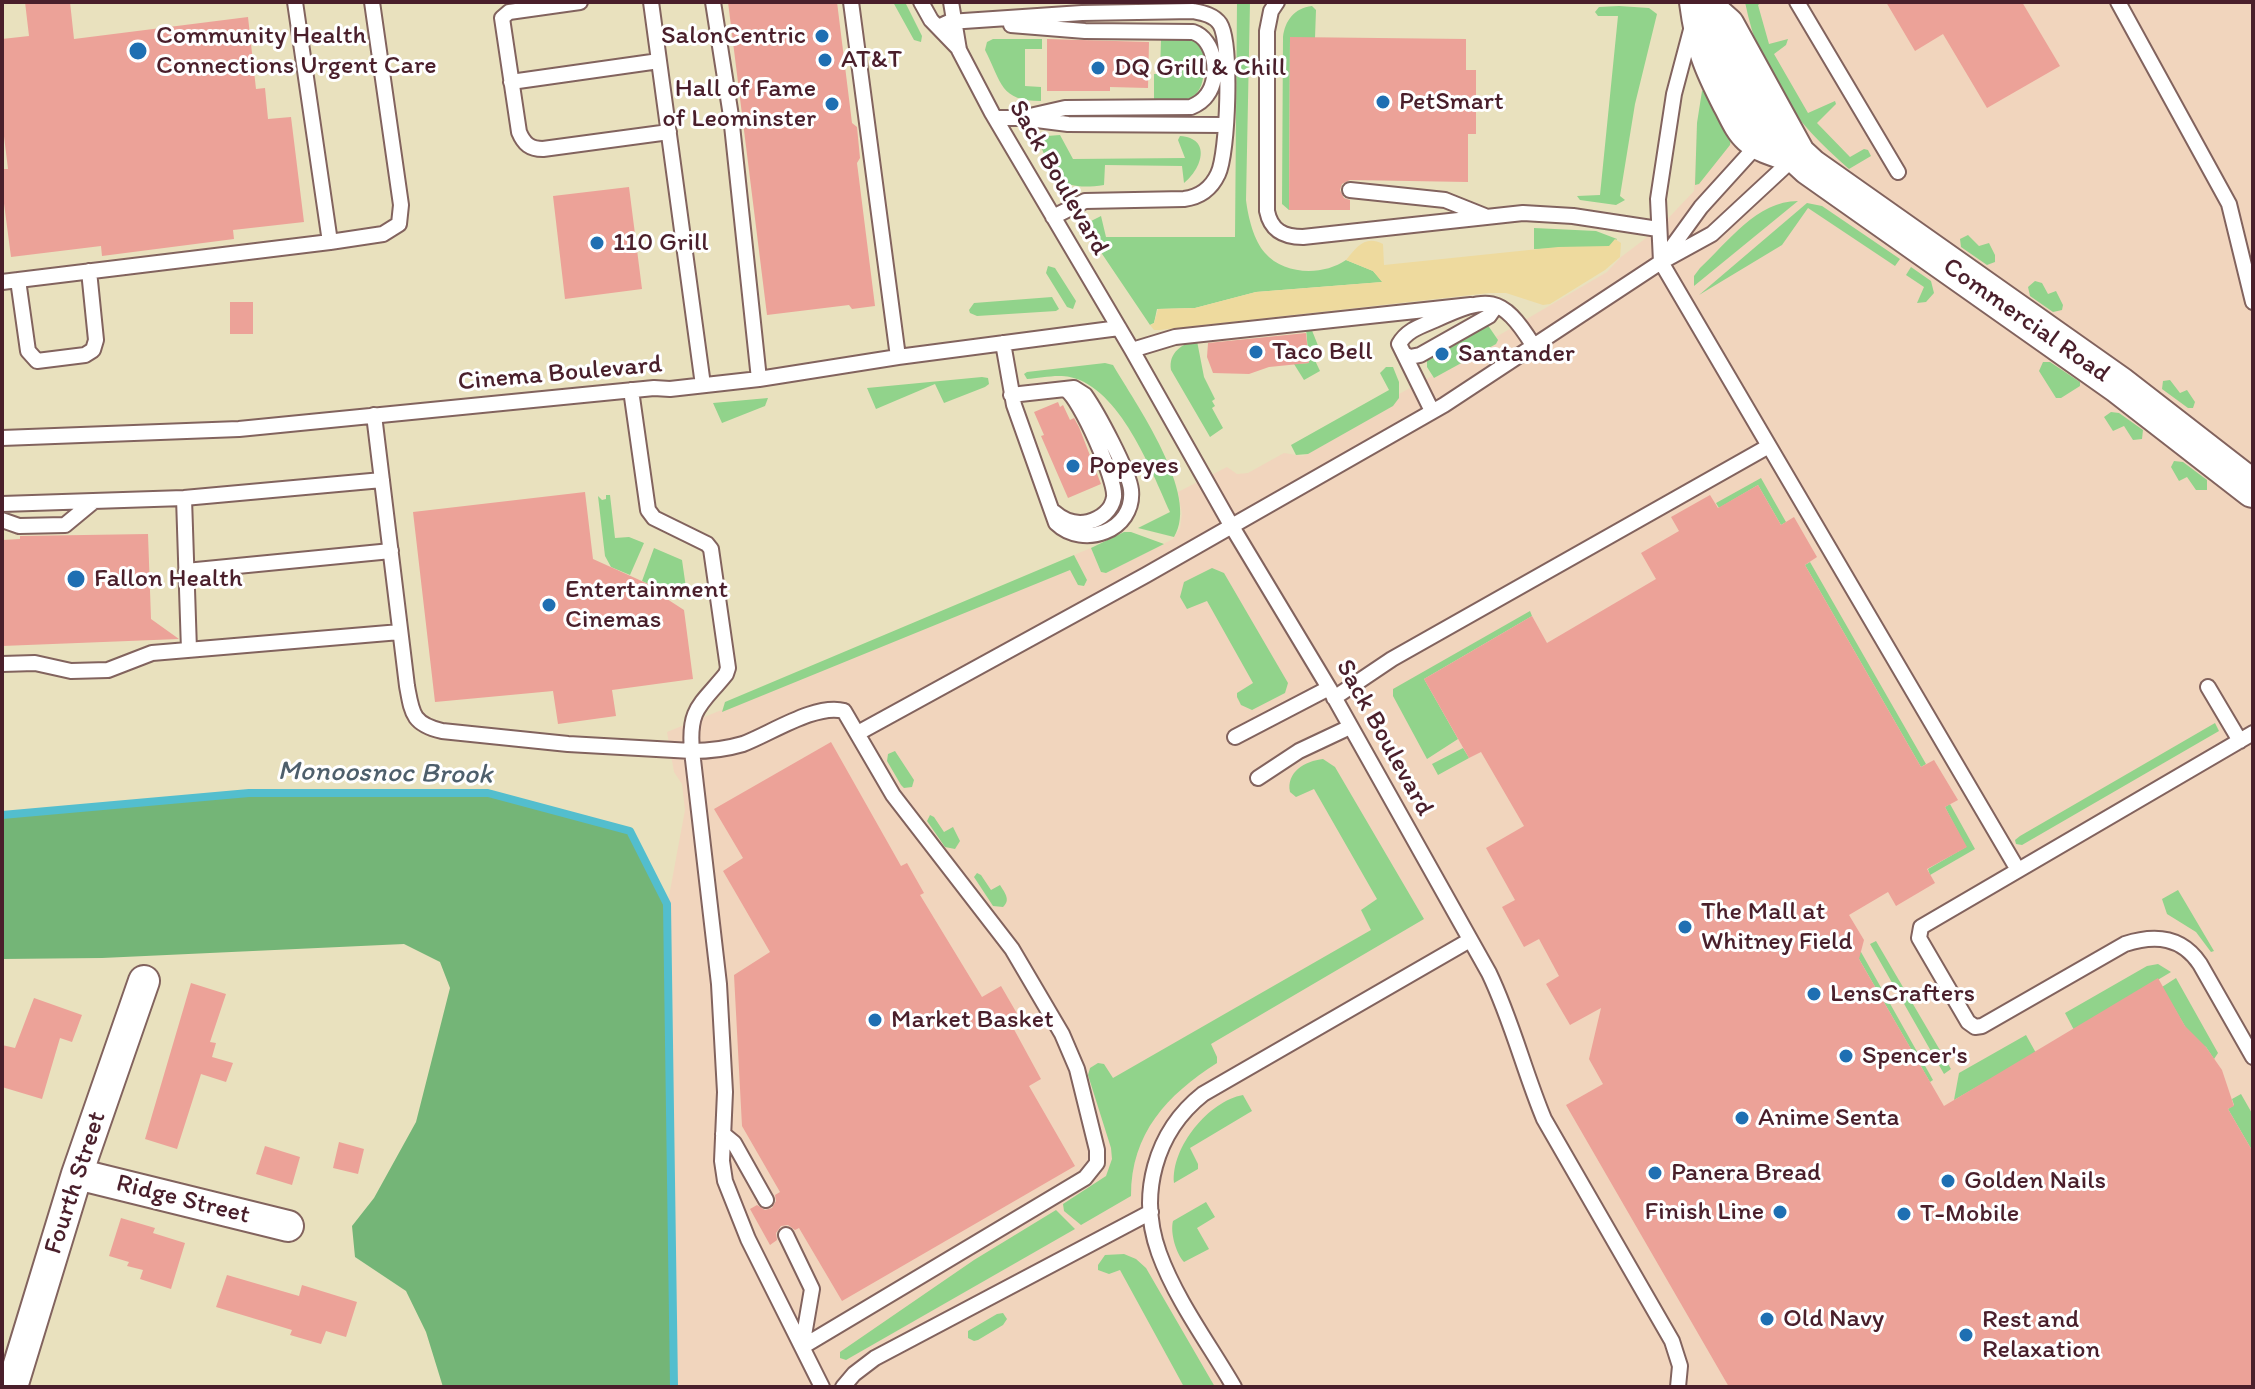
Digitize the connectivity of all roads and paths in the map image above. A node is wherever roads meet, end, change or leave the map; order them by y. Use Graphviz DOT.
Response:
graph roads {
  1 [pos="295,2"];
  2 [pos="372,2"];
  3 [pos="580,2"];
  4 [pos="651,2"];
  5 [pos="713,2"];
  6 [pos="851,2"];
  7 [pos="921,2"];
  8 [pos="951,2"];
  9 [pos="1206,2"];
  10 [pos="1277,2"];
  11 [pos="1699,2"];
  12 [pos="1797,2"];
  13 [pos="2118,2"];
  14 [pos="1217,20"];
  15 [pos="986,21"];
  16 [pos="955,22"];
  17 [pos="938,27"];
  18 [pos="959,50"];
  19 [pos="659,61"];
  20 [pos="511,82"];
  21 [pos="995,118"];
  22 [pos="1021,118"];
  23 [pos="1225,125"];
  24 [pos="669,132"];
  25 [pos="1770,132"];
  26 [pos="1797,155"];
  27 [pos="1898,172"];
  28 [pos="1350,190"];
  29 [pos="1485,216"];
  30 [pos="1053,217"];
  31 [pos="1658,229"];
  32 [pos="330,242"];
  33 [pos="1661,262"];
  34 [pos="89,271"];
  35 [pos="18,280"];
  36 [pos="2,282"];
  37 [pos="2253,302"];
  38 [pos="1471,305"];
  39 [pos="1492,305"];
  40 [pos="1119,328"];
  41 [pos="1003,343"];
  42 [pos="1533,345"];
  43 [pos="1132,350"];
  44 [pos="1404,354"];
  45 [pos="898,357"];
  46 [pos="759,379"];
  47 [pos="703,385"];
  48 [pos="1061,388"];
  49 [pos="631,390"];
  50 [pos="1011,395"];
  51 [pos="1432,411"];
  52 [pos="374,415"];
  53 [pos="2,438"];
  54 [pos="1769,446"];
  55 [pos="382,480"];
  56 [pos="2253,489"];
  57 [pos="184,498"];
  58 [pos="94,501"];
  59 [pos="1047,501"];
  60 [pos="2,504"];
  61 [pos="2,520"];
  62 [pos="1231,525"];
  63 [pos="391,551"];
  64 [pos="186,571"];
  65 [pos="400,632"];
  66 [pos="189,650"];
  67 [pos="2,664"];
  68 [pos="2208,687"];
  69 [pos="1332,693"];
  70 [pos="1350,727"];
  71 [pos="858,733"];
  72 [pos="1235,737"];
  73 [pos="2246,737"];
  74 [pos="692,751"];
  75 [pos="1258,778"];
  76 [pos="2018,870"];
  77 [pos="1470,940"];
  78 [pos="144,981"];
  79 [pos="2253,1057"];
  80 [pos="723,1134"];
  81 [pos="77,1174"];
  82 [pos="766,1200"];
  83 [pos="1151,1212"];
  84 [pos="288,1226"];
  85 [pos="786,1235"];
  86 [pos="802,1347"];
  87 [pos="12,1387"];
  88 [pos="822,1387"];
  89 [pos="843,1387"];
  90 [pos="1234,1387"];
  91 [pos="1678,1387"];
  1 -- 32 [label="lane"];
  2 -- 32 [label="lane"];
  3 -- 20 [label="lane"];
  4 -- 19 [label="lane"];
  5 -- 46 [label="lane"];
  6 -- 45 [label="lane"];
  7 -- 17 [label="lane"];
  8 -- 16 [label="lane, Sack Boulevard"];
  9 -- 14 [label="lane"];
  10 -- 29 [label="lane"];
  11 -- 25 [label="street, Commercial Road"];
  11 -- 31 [label="lane"];
  12 -- 27 [label="lane"];
  13 -- 37 [label="lane"];
  14 -- 15 [label="lane"];
  14 -- 23 [label="lane"];
  15 -- 16 [label="lane"];
  15 -- 22 [label="lane"];
  16 -- 17 [label="lane"];
  16 -- 18 [label="lane, Sack Boulevard"];
  17 -- 18 [label="lane"];
  18 -- 21 [label="lane, Sack Boulevard"];
  19 -- 20 [label="lane"];
  19 -- 24 [label="lane"];
  20 -- 24 [label="lane"];
  21 -- 22 [label="lane"];
  21 -- 30 [label="lane, Sack Boulevard"];
  22 -- 23 [label="lane"];
  23 -- 30 [label="lane"];
  24 -- 47 [label="lane"];
  25 -- 26 [label="street, Commercial Road"];
  25 -- 33 [label="lane"];
  26 -- 33 [label="lane"];
  26 -- 56 [label="street, Commercial Road"];
  28 -- 29 [label="lane"];
  29 -- 31 [label="lane"];
  30 -- 40 [label="lane, Sack Boulevard"];
  31 -- 33 [label="lane"];
  32 -- 34 [label="lane"];
  33 -- 42 [label="lane"];
  33 -- 54 [label="lane"];
  34 -- 35 [label="lane"];
  34 -- 35 [label="lane"];
  35 -- 36 [label="lane"];
  38 -- 39 [label="lane"];
  38 -- 43 [label="lane"];
  38 -- 44 [label="lane"];
  39 -- 42 [label="lane"];
  39 -- 44 [label="lane"];
  40 -- 41 [label="lane, Cinema Boulevard"];
  40 -- 43 [label="lane, Sack Boulevard"];
  41 -- 45 [label="lane, Cinema Boulevard"];
  41 -- 50 [label="lane"];
  42 -- 51 [label="lane"];
  43 -- 62 [label="lane, Sack Boulevard"];
  44 -- 51 [label="lane"];
  45 -- 46 [label="lane, Cinema Boulevard"];
  46 -- 47 [label="lane, Cinema Boulevard"];
  47 -- 49 [label="lane, Cinema Boulevard"];
  48 -- 50 [label="lane"];
  48 -- 59 [label="lane"];
  48 -- 59 [label="lane"];
  49 -- 52 [label="lane, Cinema Boulevard"];
  49 -- 74 [label="lane"];
  50 -- 59 [label="lane"];
  51 -- 62 [label="lane"];
  52 -- 53 [label="lane, Cinema Boulevard"];
  52 -- 55 [label="lane"];
  54 -- 69 [label="lane"];
  54 -- 76 [label="lane"];
  55 -- 57 [label="lane"];
  55 -- 63 [label="lane"];
  57 -- 58 [label="lane"];
  57 -- 64 [label="lane"];
  58 -- 60 [label="lane"];
  58 -- 61 [label="lane"];
  62 -- 69 [label="lane, Sack Boulevard"];
  62 -- 71 [label="lane"];
  63 -- 64 [label="lane"];
  63 -- 65 [label="lane"];
  64 -- 66 [label="lane"];
  65 -- 66 [label="lane"];
  65 -- 74 [label="lane"];
  66 -- 67 [label="lane"];
  68 -- 73 [label="lane"];
  69 -- 70 [label="lane, Sack Boulevard"];
  69 -- 72 [label="lane"];
  70 -- 75 [label="lane"];
  70 -- 77 [label="lane, Sack Boulevard"];
  71 -- 74 [label="lane"];
  71 -- 86 [label="lane"];
  73 -- 76 [label="lane"];
  74 -- 80 [label="lane"];
  76 -- 79 [label="lane"];
  77 -- 83 [label="lane"];
  77 -- 91 [label="lane, Sack Boulevard"];
  78 -- 81 [label="street, Fourth Street"];
  80 -- 82 [label="lane"];
  80 -- 86 [label="lane"];
  81 -- 84 [label="street, Ridge Street"];
  81 -- 87 [label="street, Fourth Street"];
  83 -- 89 [label="lane"];
  83 -- 90 [label="lane"];
  85 -- 86 [label="lane"];
  86 -- 88 [label="lane"];
}
